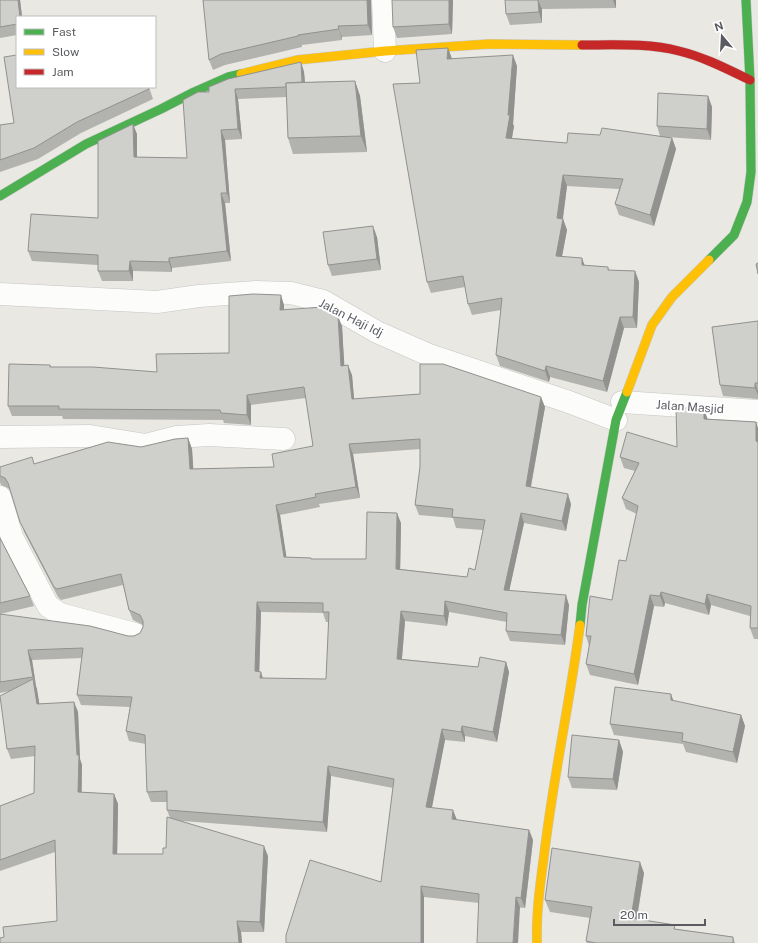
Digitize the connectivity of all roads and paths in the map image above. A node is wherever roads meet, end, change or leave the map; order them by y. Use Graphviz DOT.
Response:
graph roads {
  1 [pos="382,0"];
  2 [pos="746,0"];
  3 [pos="385,51"];
  4 [pos="750,80"];
  5 [pos="754,113"];
  6 [pos="0,196"];
  7 [pos="0,294"];
  8 [pos="619,411"];
  9 [pos="758,411"];
  10 [pos="0,437"];
  11 [pos="284,439"];
  12 [pos="0,497"];
  13 [pos="6,538"];
  14 [pos="135,634"];
  15 [pos="537,943"];
  1 -- 3 [label="street"];
  2 -- 4 [label="street"];
  3 -- 4 [label="street"];
  3 -- 6 [label="street"];
  4 -- 5 [label="street"];
  5 -- 8 [label="street"];
  7 -- 8 [label="street, Jalan Haji Idj"];
  8 -- 9 [label="street, Jalan Masjid"];
  8 -- 15 [label="street"];
  10 -- 11 [label="street"];
  12 -- 13 [label="street"];
  13 -- 14 [label="street"];
}
